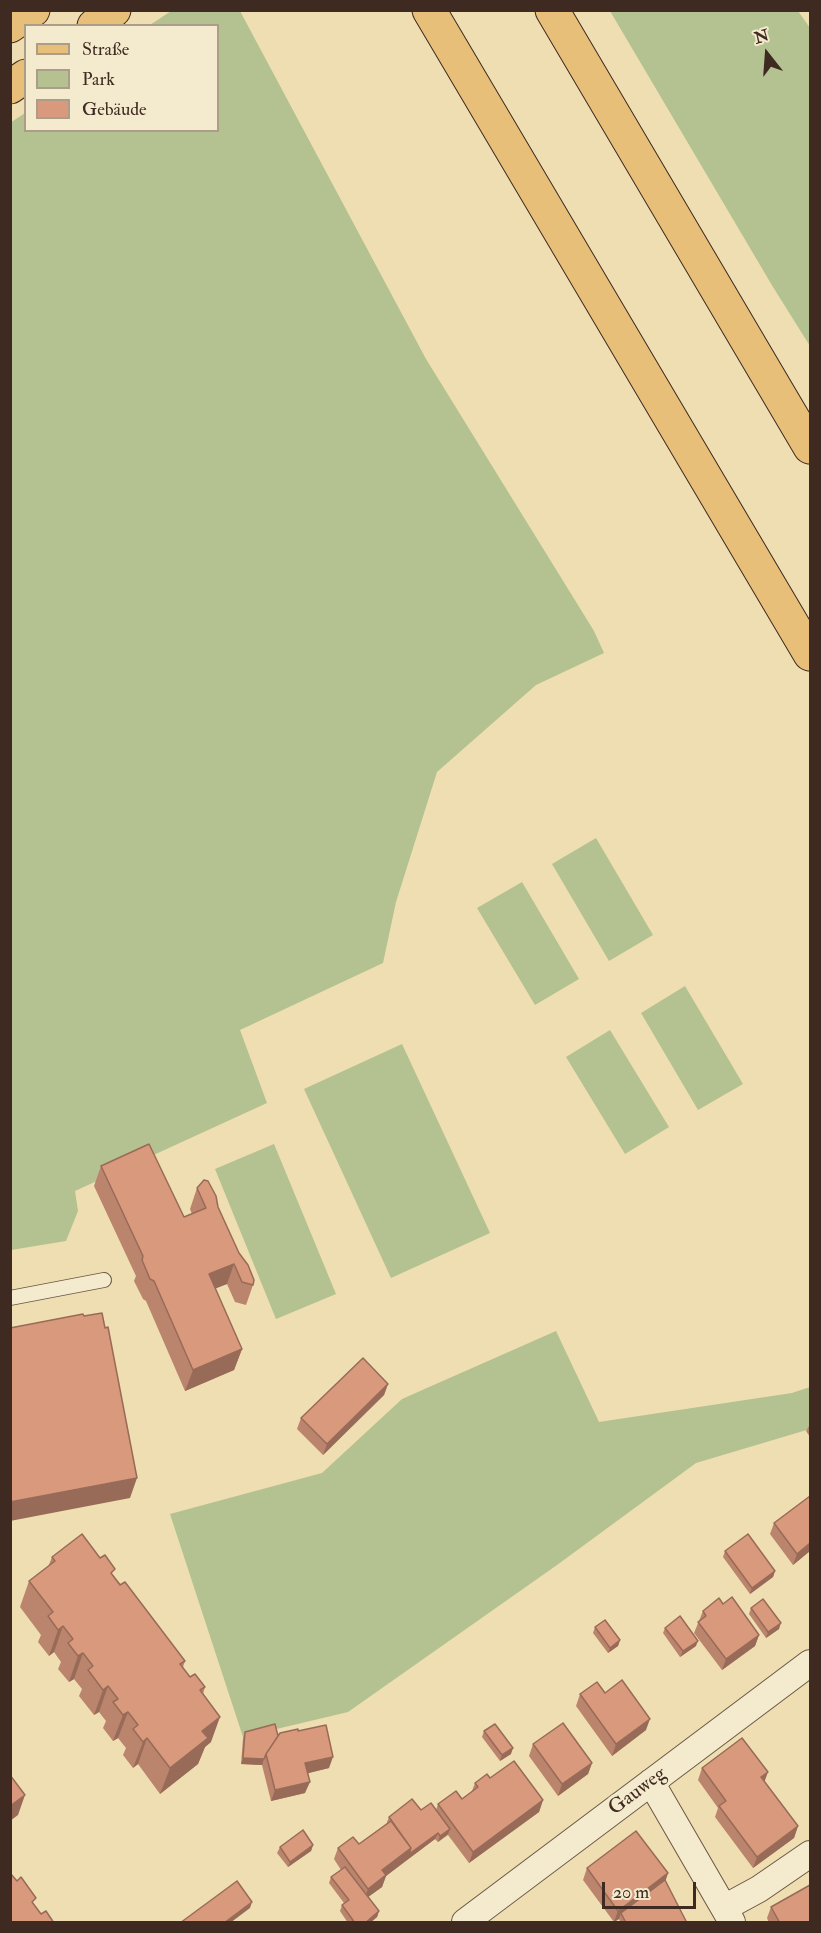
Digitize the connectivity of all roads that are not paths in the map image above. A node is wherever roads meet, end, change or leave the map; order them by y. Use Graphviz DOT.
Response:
graph roads {
  1 [pos="33,10"];
  2 [pos="114,10"];
  3 [pos="429,10"];
  4 [pos="552,10"];
  5 [pos="96,24"];
  6 [pos="10,26"];
  7 [pos="24,77"];
  8 [pos="10,87"];
  9 [pos="810,447"];
  10 [pos="810,654"];
  11 [pos="104,1280"];
  12 [pos="10,1298"];
  13 [pos="810,1663"];
  14 [pos="651,1782"];
  15 [pos="810,1854"];
  16 [pos="728,1915"];
  17 [pos="465,1923"];
  1 -- 6 [label="main road"];
  2 -- 5 [label="main road"];
  3 -- 10 [label="main road"];
  4 -- 9 [label="main road"];
  7 -- 8 [label="main road"];
  11 -- 12 [label="lane"];
  13 -- 14 [label="street, Gauweg"];
  14 -- 16 [label="street"];
  14 -- 17 [label="street, Gauweg"];
  15 -- 16 [label="street"];
}
